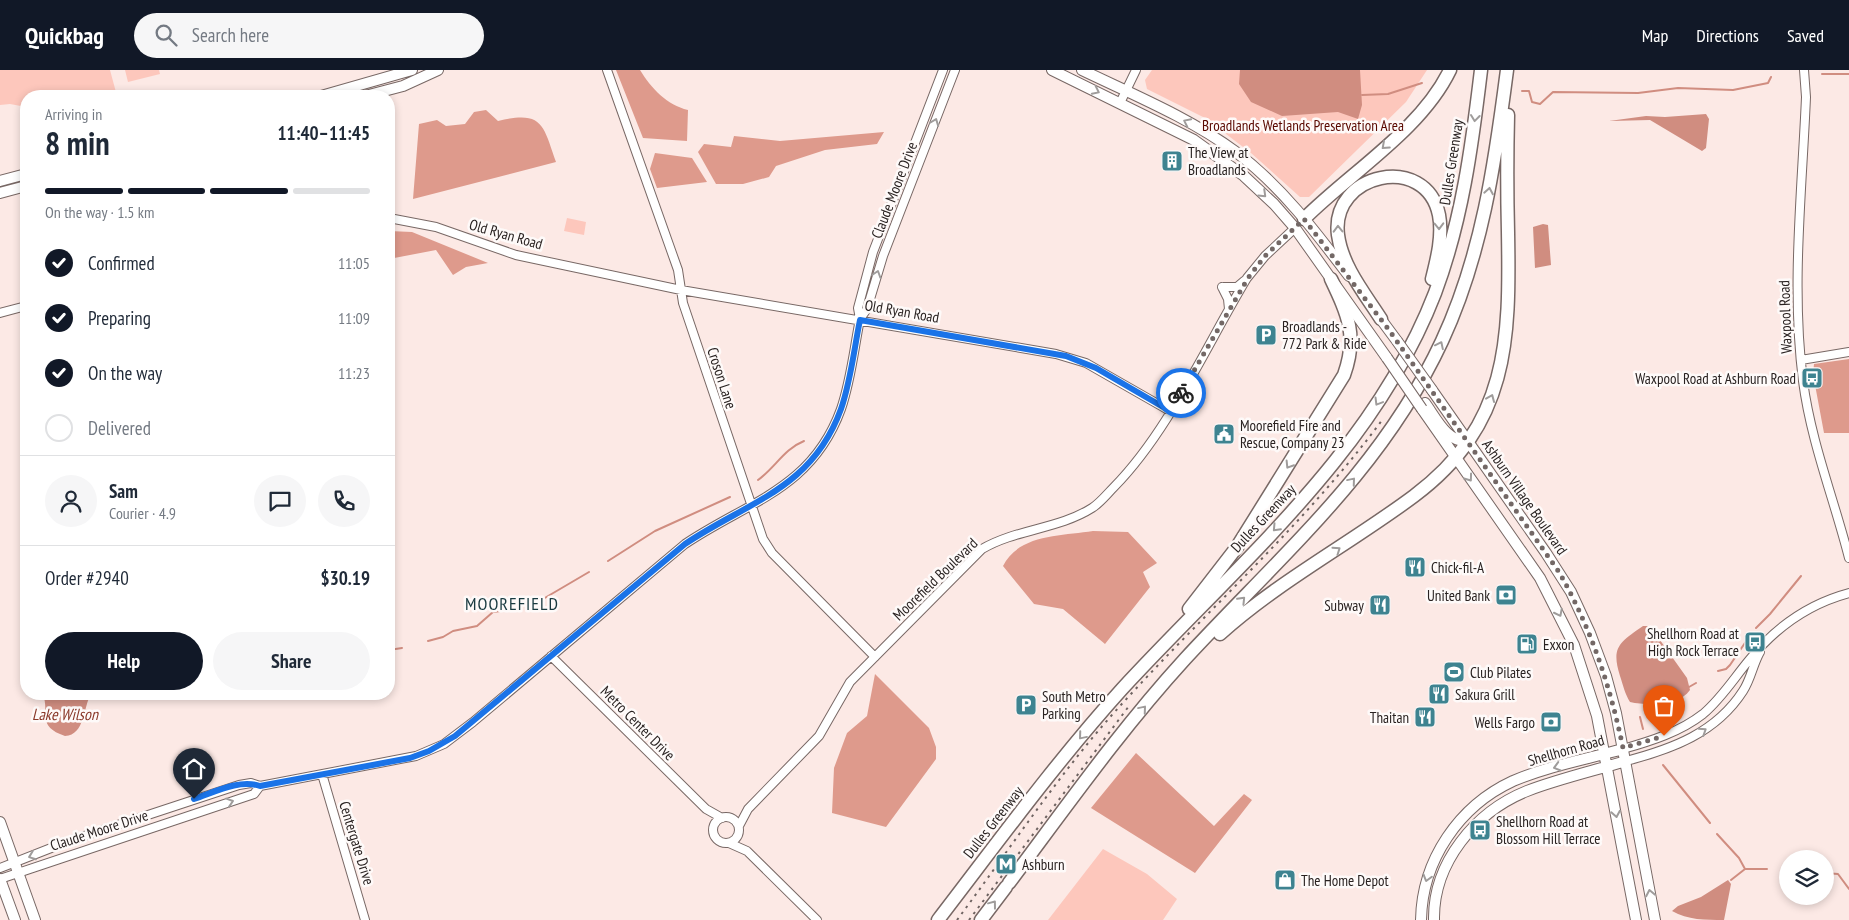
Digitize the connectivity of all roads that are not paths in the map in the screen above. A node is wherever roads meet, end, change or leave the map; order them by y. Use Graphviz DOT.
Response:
graph roads {
  1 [pos="412,70"];
  2 [pos="438,70"];
  3 [pos="607,70"];
  4 [pos="943,70"];
  5 [pos="955,70"];
  6 [pos="1052,70"];
  7 [pos="1082,70"];
  8 [pos="1136,70"];
  9 [pos="1450,70"];
  10 [pos="1481,70"];
  11 [pos="1508,70"];
  12 [pos="1804,70"];
  13 [pos="341,90"];
  14 [pos="387,90"];
  15 [pos="1125,91"];
  16 [pos="1120,103"];
  17 [pos="20,176"];
  18 [pos="0,181"];
  19 [pos="20,188"];
  20 [pos="0,193"];
  21 [pos="395,219"];
  22 [pos="1304,219"];
  23 [pos="1294,228"];
  24 [pos="1248,278"];
  25 [pos="1332,279"];
  26 [pos="681,290"];
  27 [pos="20,308"];
  28 [pos="1229,309"];
  29 [pos="0,313"];
  30 [pos="1381,319"];
  31 [pos="860,320"];
  32 [pos="1412,342"];
  33 [pos="1849,352"];
  34 [pos="1801,360"];
  35 [pos="1423,406"];
  36 [pos="1170,411"];
  37 [pos="1468,441"];
  38 [pos="1456,459"];
  39 [pos="751,506"];
  40 [pos="1849,558"];
  41 [pos="1849,593"];
  42 [pos="1764,646"];
  43 [pos="551,656"];
  44 [pos="875,657"];
  45 [pos="1172,674"];
  46 [pos="1124,687"];
  47 [pos="1623,748"];
  48 [pos="1604,754"];
  49 [pos="1626,761"];
  50 [pos="1607,766"];
  51 [pos="322,774"];
  52 [pos="260,786"];
  53 [pos="748,809"];
  54 [pos="706,810"];
  55 [pos="724,817"];
  56 [pos="0,822"];
  57 [pos="714,827"];
  58 [pos="103,829"];
  59 [pos="739,829"];
  60 [pos="729,843"];
  61 [pos="81,850"];
  62 [pos="747,851"];
  63 [pos="15,862"];
  64 [pos="0,868"];
  65 [pos="18,873"];
  66 [pos="0,879"];
  67 [pos="15,920"];
  68 [pos="36,920"];
  69 [pos="365,920"];
  70 [pos="817,920"];
  71 [pos="938,920"];
  72 [pos="981,920"];
  73 [pos="1421,920"];
  74 [pos="1434,920"];
  75 [pos="1636,920"];
  76 [pos="1655,920"];
  1 -- 13 [label="main road"];
  2 -- 14 [label="main road"];
  3 -- 26 [label="street, Croson Lane"];
  4 -- 31 [label="street, Claude Moore Drive"];
  31 -- 5 [label="street, Claude Moore Drive, one-way"];
  6 -- 16 [label="main road, one-way"];
  7 -- 15 [label="main road, Ashburn Village Boulevard"];
  8 -- 15 [label="street"];
  9 -- 22 [label="highway, one-way"];
  10 -- 32 [label="highway, Dulles Greenway, one-way"];
  37 -- 11 [label="highway, one-way"];
  45 -- 11 [label="highway, one-way"];
  12 -- 34 [label="street, Waxpool Road"];
  15 -- 16 [label="street"];
  22 -- 15 [label="main road, Ashburn Village Boulevard, one-way"];
  16 -- 23 [label="main road, one-way"];
  17 -- 18 [label="main road"];
  19 -- 20 [label="main road"];
  21 -- 26 [label="street, Old Ryan Road"];
  22 -- 23 [label="main road"];
  22 -- 30 [label="main road, Ashburn Village Boulevard"];
  23 -- 24 [label="street"];
  23 -- 25 [label="main road"];
  24 -- 28 [label="street"];
  24 -- 28 [label="street"];
  25 -- 35 [label="main road, bridge"];
  25 -- 46 [label="highway, one-way"];
  26 -- 31 [label="street, Old Ryan Road"];
  26 -- 39 [label="street, Croson Lane"];
  27 -- 29 [label="street"];
  28 -- 36 [label="street"];
  30 -- 32 [label="highway, one-way"];
  30 -- 37 [label="main road, Ashburn Village Boulevard, bridge"];
  31 -- 36 [label="street, Old Ryan Road"];
  31 -- 39 [label="street, Claude Moore Drive"];
  32 -- 46 [label="highway, Dulles Greenway, one-way"];
  33 -- 34 [label="street"];
  34 -- 40 [label="street, Waxpool Road"];
  35 -- 37 [label="main road"];
  35 -- 38 [label="main road"];
  36 -- 44 [label="street, Moorefield Boulevard"];
  37 -- 38 [label="highway"];
  37 -- 47 [label="main road, Ashburn Village Boulevard"];
  45 -- 38 [label="highway, one-way"];
  38 -- 48 [label="main road, one-way"];
  39 -- 43 [label="street, Claude Moore Drive"];
  39 -- 44 [label="street, Croson Lane"];
  41 -- 42 [label="street, Shellhorn Road"];
  42 -- 47 [label="street, Shellhorn Road"];
  49 -- 42 [label="street, Shellhorn Road, one-way"];
  43 -- 51 [label="street, Claude Moore Drive"];
  43 -- 54 [label="street, Metro Center Drive"];
  44 -- 53 [label="street, Moorefield Boulevard"];
  72 -- 45 [label="highway, one-way"];
  46 -- 71 [label="highway, Dulles Greenway, one-way"];
  47 -- 48 [label="main road, Shellhorn Road"];
  47 -- 49 [label="main road, Ashburn Village Boulevard"];
  48 -- 50 [label="main road"];
  48 -- 73 [label="main road, Shellhorn Road, one-way"];
  49 -- 50 [label="main road, Shellhorn Road"];
  76 -- 49 [label="main road, Ashburn Village Boulevard, one-way"];
  50 -- 74 [label="main road, Shellhorn Road"];
  50 -- 75 [label="main road, one-way"];
  51 -- 52 [label="street, Claude Moore Drive"];
  51 -- 69 [label="street, Centergate Drive"];
  52 -- 58 [label="street, Claude Moore Drive"];
  61 -- 52 [label="street, Claude Moore Drive, one-way"];
  53 -- 55 [label="street, Moorefield Boulevard"];
  53 -- 59 [label="street, Moorefield Boulevard"];
  54 -- 55 [label="street, Metro Center Drive"];
  54 -- 57 [label="street, Metro Center Drive"];
  55 -- 57 [label="street"];
  55 -- 59 [label="street, Metro Center Drive"];
  56 -- 63 [label="main road"];
  57 -- 60 [label="street, Metro Center Drive"];
  58 -- 61 [label="street"];
  58 -- 63 [label="street, Claude Moore Drive, one-way"];
  59 -- 60 [label="street"];
  59 -- 62 [label="street, Metro Center Drive"];
  60 -- 62 [label="street, Metro Center Drive"];
  61 -- 65 [label="street, Claude Moore Drive"];
  62 -- 70 [label="street, Metro Center Drive"];
  63 -- 64 [label="street, Claude Moore Drive"];
  63 -- 65 [label="main road"];
  65 -- 66 [label="street, Claude Moore Drive"];
  65 -- 68 [label="main road"];
  66 -- 67 [label="main road"];
}
